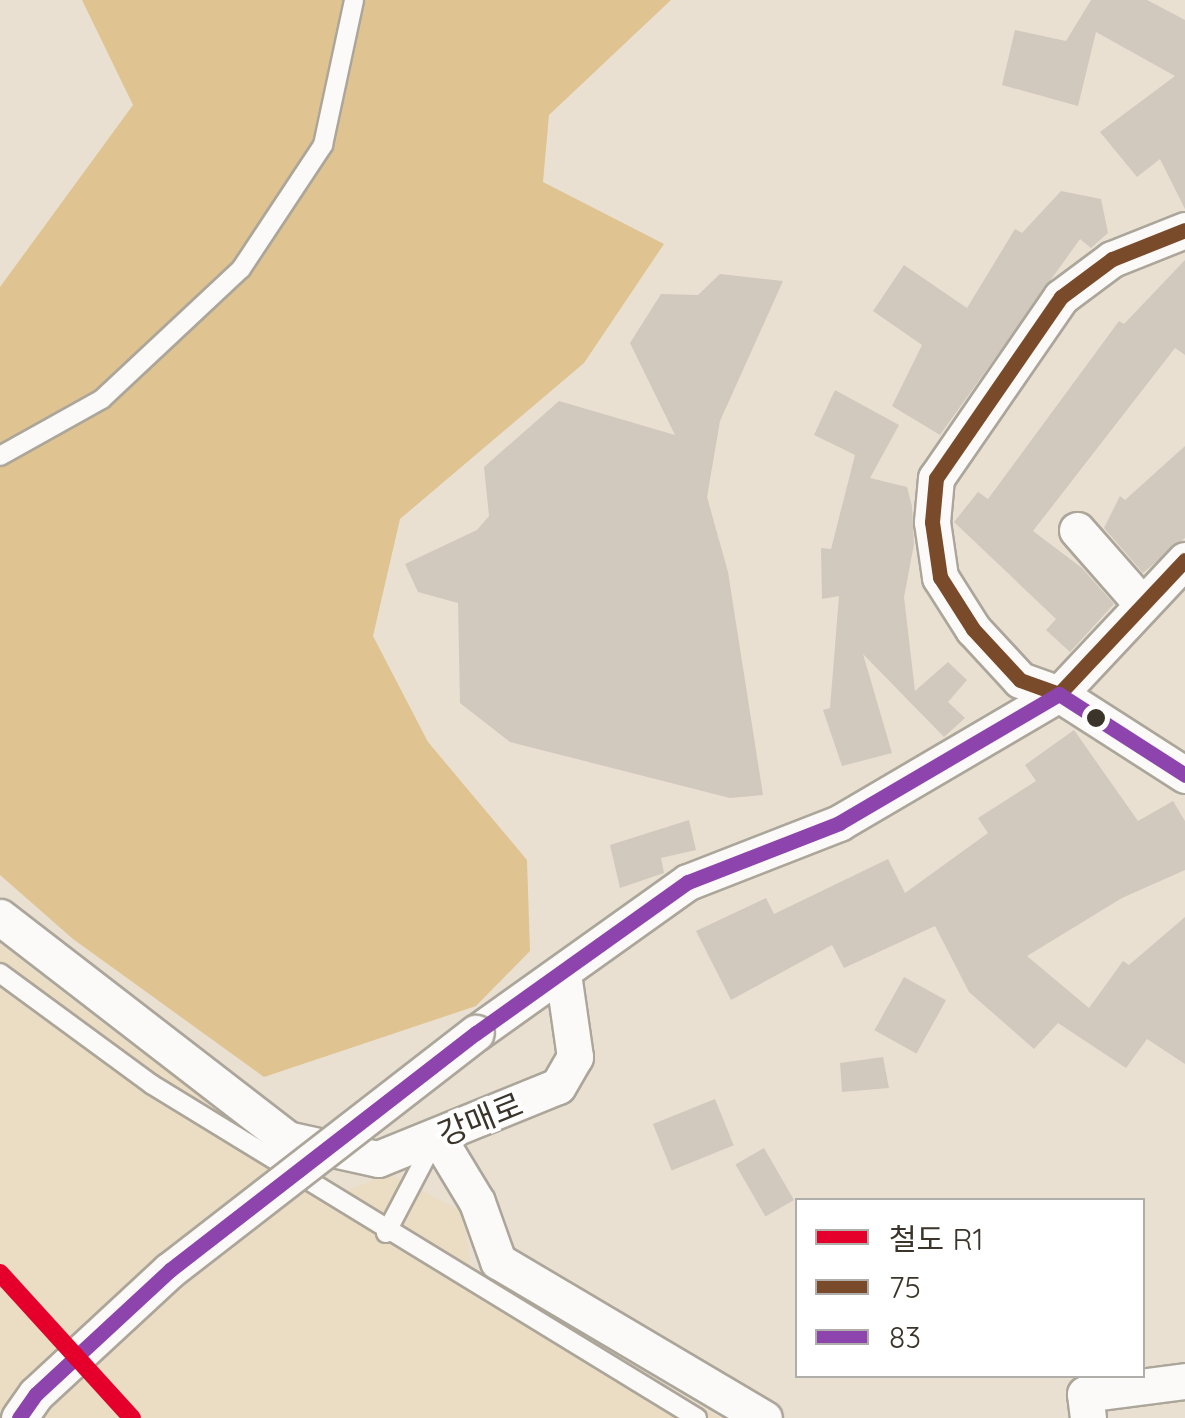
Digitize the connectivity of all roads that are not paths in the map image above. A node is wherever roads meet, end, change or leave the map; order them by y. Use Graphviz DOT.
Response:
graph roads {
  1 [pos="354,0"];
  2 [pos="1185,230"];
  3 [pos="0,456"];
  4 [pos="1077,530"];
  5 [pos="1185,560"];
  6 [pos="1142,604"];
  7 [pos="1059,694"];
  8 [pos="1185,774"];
  9 [pos="0,917"];
  10 [pos="0,973"];
  11 [pos="563,974"];
  12 [pos="437,1136"];
  13 [pos="386,1233"];
  14 [pos="1185,1380"];
  15 [pos="0,1406"];
  16 [pos="11,1418"];
  17 [pos="19,1418"];
  18 [pos="698,1418"];
  19 [pos="764,1418"];
  20 [pos="1088,1418"];
  1 -- 3 [label="lane"];
  2 -- 7 [label="street"];
  4 -- 6 [label="street"];
  5 -- 6 [label="street"];
  6 -- 7 [label="street"];
  7 -- 8 [label="street"];
  7 -- 11 [label="street"];
  9 -- 12 [label="street, 강매로"];
  10 -- 13 [label="lane"];
  11 -- 12 [label="street, 강매로"];
  11 -- 17 [label="street, bridge"];
  12 -- 13 [label="lane"];
  12 -- 19 [label="street"];
  13 -- 18 [label="lane"];
  14 -- 20 [label="street"];
  15 -- 16 [label="lane"];
}
